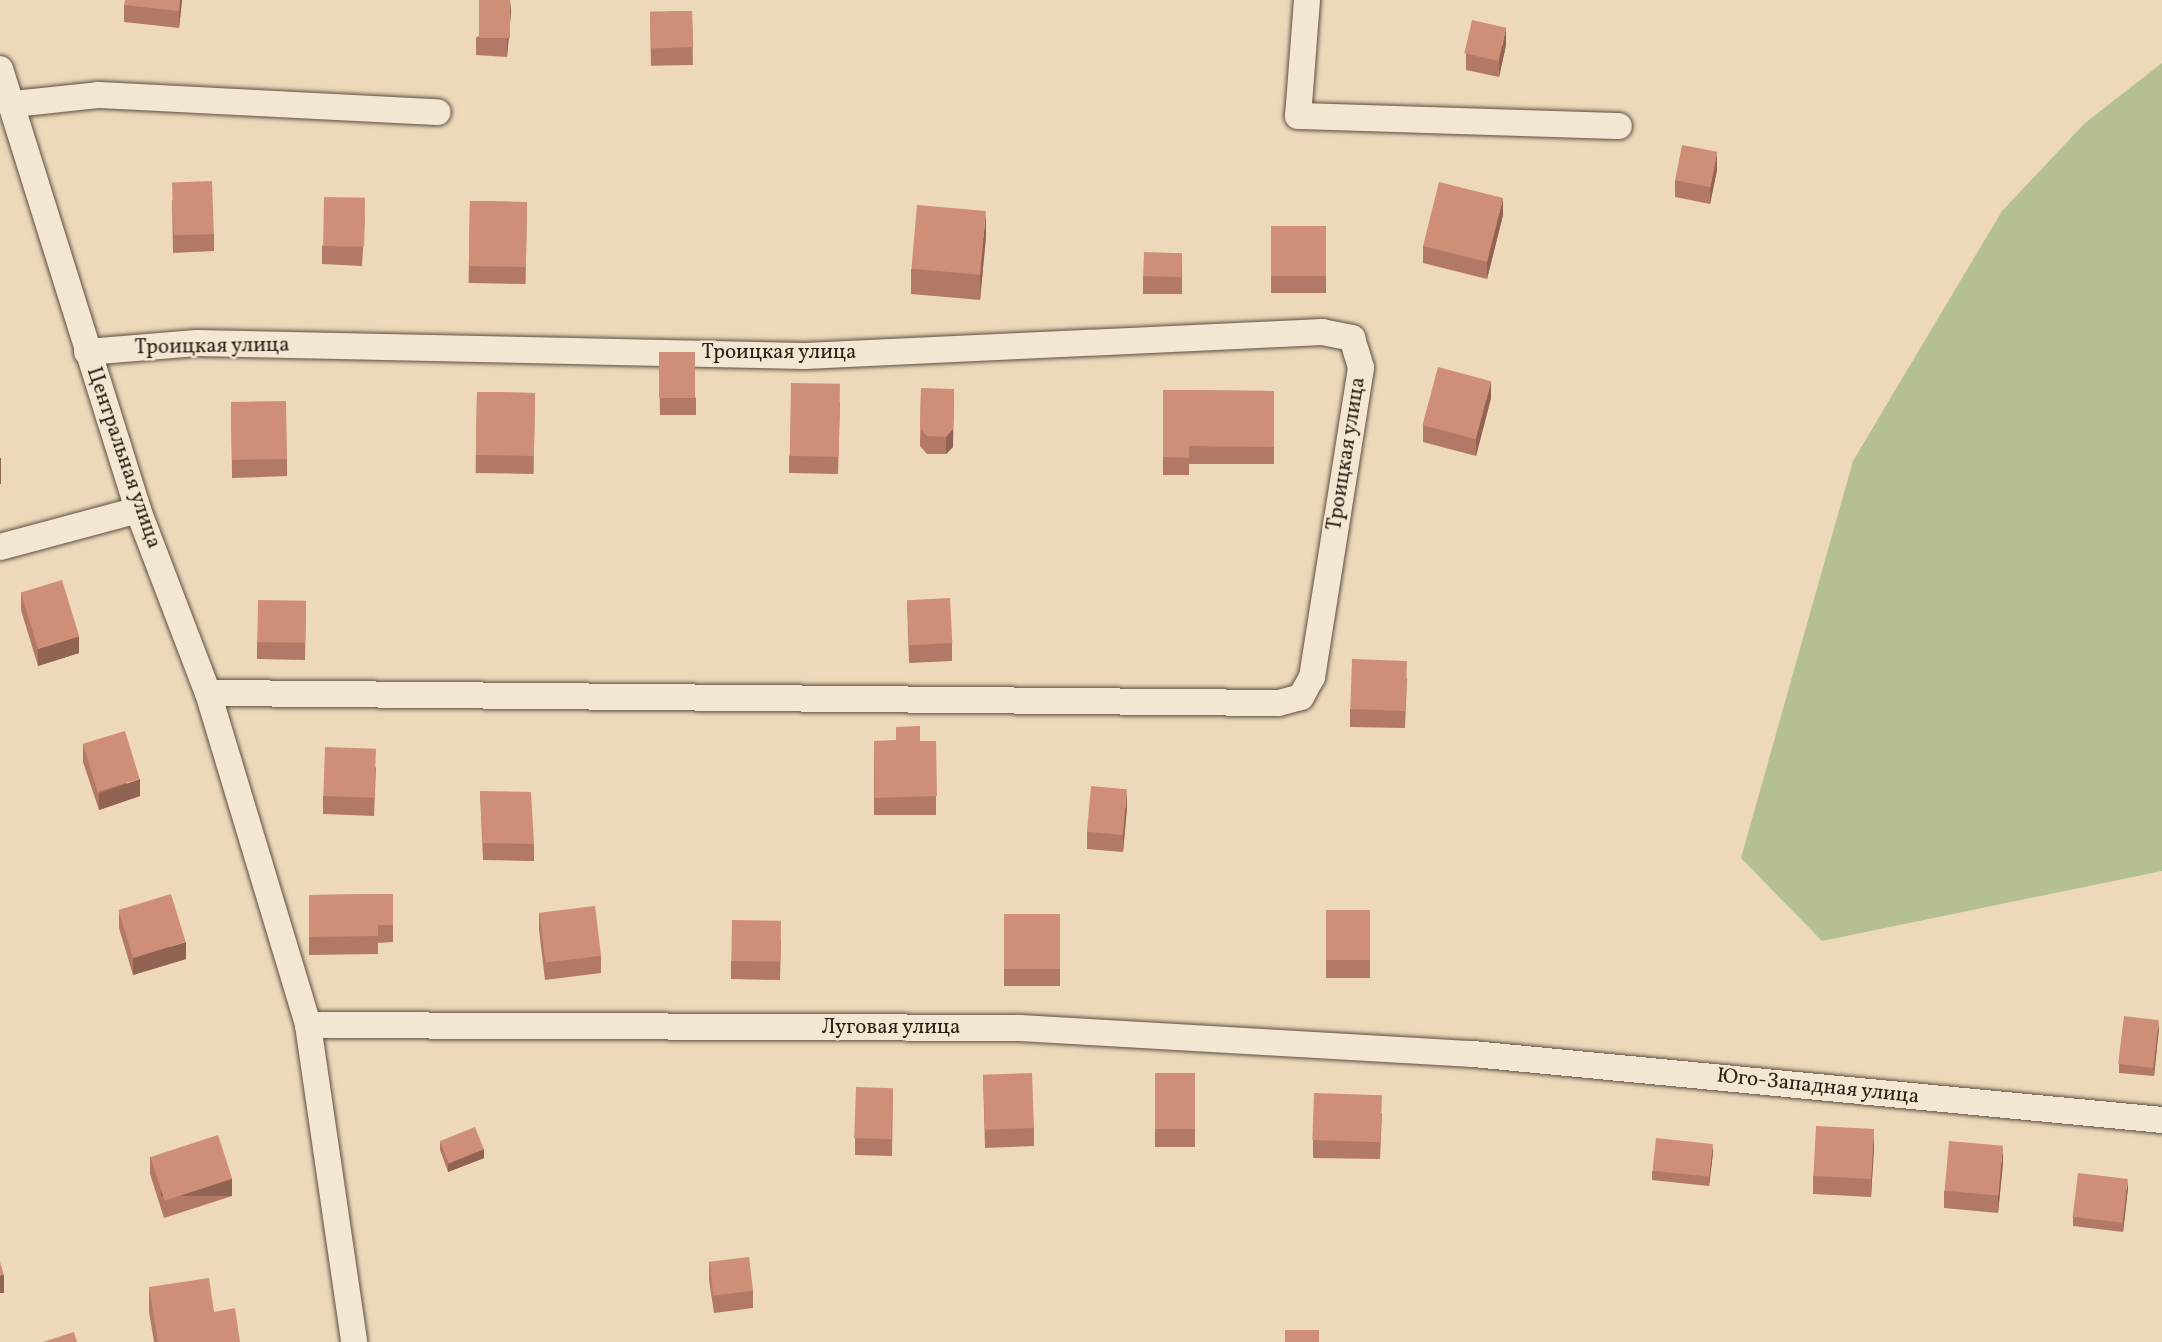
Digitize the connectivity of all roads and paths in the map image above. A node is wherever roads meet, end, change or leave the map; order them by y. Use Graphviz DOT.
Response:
graph roads {
  1 [pos="1307,0"];
  2 [pos="0,69"];
  3 [pos="14,104"];
  4 [pos="438,112"];
  5 [pos="1619,126"];
  6 [pos="88,352"];
  7 [pos="138,510"];
  8 [pos="0,547"];
  9 [pos="208,693"];
  10 [pos="308,1025"];
  11 [pos="1473,1054"];
  12 [pos="2162,1121"];
  13 [pos="355,1342"];
  1 -- 5 [label="street"];
  2 -- 3 [label="street, Центральная улица"];
  3 -- 4 [label="street"];
  3 -- 6 [label="street, Центральная улица"];
  6 -- 7 [label="street, Центральная улица"];
  6 -- 9 [label="street, Троицкая улица"];
  7 -- 8 [label="street"];
  7 -- 9 [label="street, Центральная улица"];
  9 -- 10 [label="street, Центральная улица"];
  10 -- 11 [label="street, Луговая улица"];
  10 -- 13 [label="street, Центральная улица"];
  11 -- 12 [label="street, Юго-Западная улица"];
}
